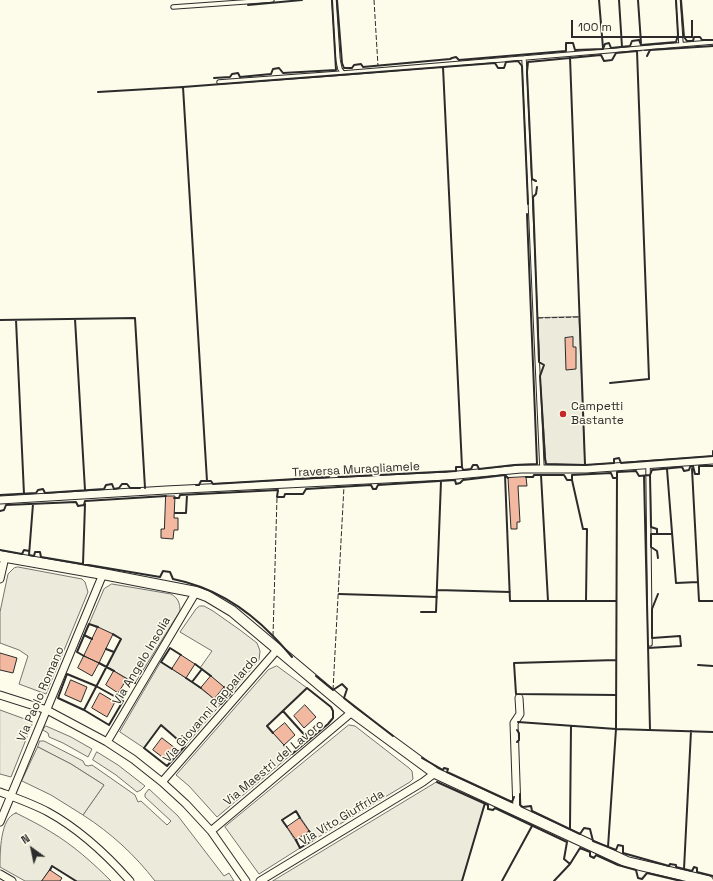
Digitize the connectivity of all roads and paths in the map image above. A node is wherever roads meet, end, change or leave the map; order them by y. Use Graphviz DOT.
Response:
graph roads {
  1 [pos="272,0"];
  2 [pos="334,0"];
  3 [pos="678,0"];
  4 [pos="173,7"];
  5 [pos="713,42"];
  6 [pos="681,44"];
  7 [pos="524,58"];
  8 [pos="343,73"];
  9 [pos="219,82"];
  10 [pos="713,460"];
  11 [pos="648,465"];
  12 [pos="542,469"];
  13 [pos="0,500"];
  14 [pos="2,556"];
  15 [pos="103,574"];
  16 [pos="0,579"];
  17 [pos="196,592"];
  18 [pos="650,644"];
  19 [pos="277,650"];
  20 [pos="0,695"];
  21 [pos="519,698"];
  22 [pos="47,710"];
  23 [pos="352,712"];
  24 [pos="107,742"];
  25 [pos="435,773"];
  26 [pos="162,782"];
  27 [pos="0,792"];
  28 [pos="11,796"];
  29 [pos="517,811"];
  30 [pos="0,822"];
  31 [pos="211,831"];
  32 [pos="0,874"];
  33 [pos="12,881"];
  34 [pos="130,881"];
  35 [pos="246,881"];
  36 [pos="260,881"];
  37 [pos="708,881"];
  1 -- 4 [label="lane"];
  2 -- 8 [label="lane"];
  3 -- 6 [label="lane"];
  5 -- 6 [label="lane"];
  6 -- 7 [label="lane"];
  7 -- 8 [label="lane"];
  7 -- 12 [label="lane"];
  8 -- 9 [label="lane"];
  10 -- 11 [label="street, Traversa Muragliamele"];
  11 -- 12 [label="street, Traversa Muragliamele"];
  11 -- 18 [label="lane"];
  12 -- 13 [label="street, Traversa Muragliamele"];
  14 -- 15 [label="main road"];
  14 -- 16 [label="street"];
  15 -- 17 [label="main road"];
  15 -- 22 [label="street, Via Paolo Romano"];
  17 -- 19 [label="main road"];
  17 -- 24 [label="street, Via Angelo Insolia"];
  19 -- 23 [label="main road"];
  19 -- 26 [label="street, Via Giovanni Pappalardo"];
  20 -- 22 [label="street"];
  21 -- 29 [label="street"];
  22 -- 24 [label="street"];
  22 -- 28 [label="street, Via Paolo Romano"];
  23 -- 25 [label="main road"];
  23 -- 31 [label="street, Via Maestri del Lavoro"];
  24 -- 26 [label="street"];
  25 -- 29 [label="main road"];
  25 -- 36 [label="street, Via Vito Giuffrida"];
  26 -- 31 [label="street"];
  27 -- 28 [label="street"];
  28 -- 30 [label="street, Via Paolo Romano"];
  28 -- 34 [label="street"];
  29 -- 37 [label="main road"];
  31 -- 35 [label="street"];
  32 -- 33 [label="street"];
}
